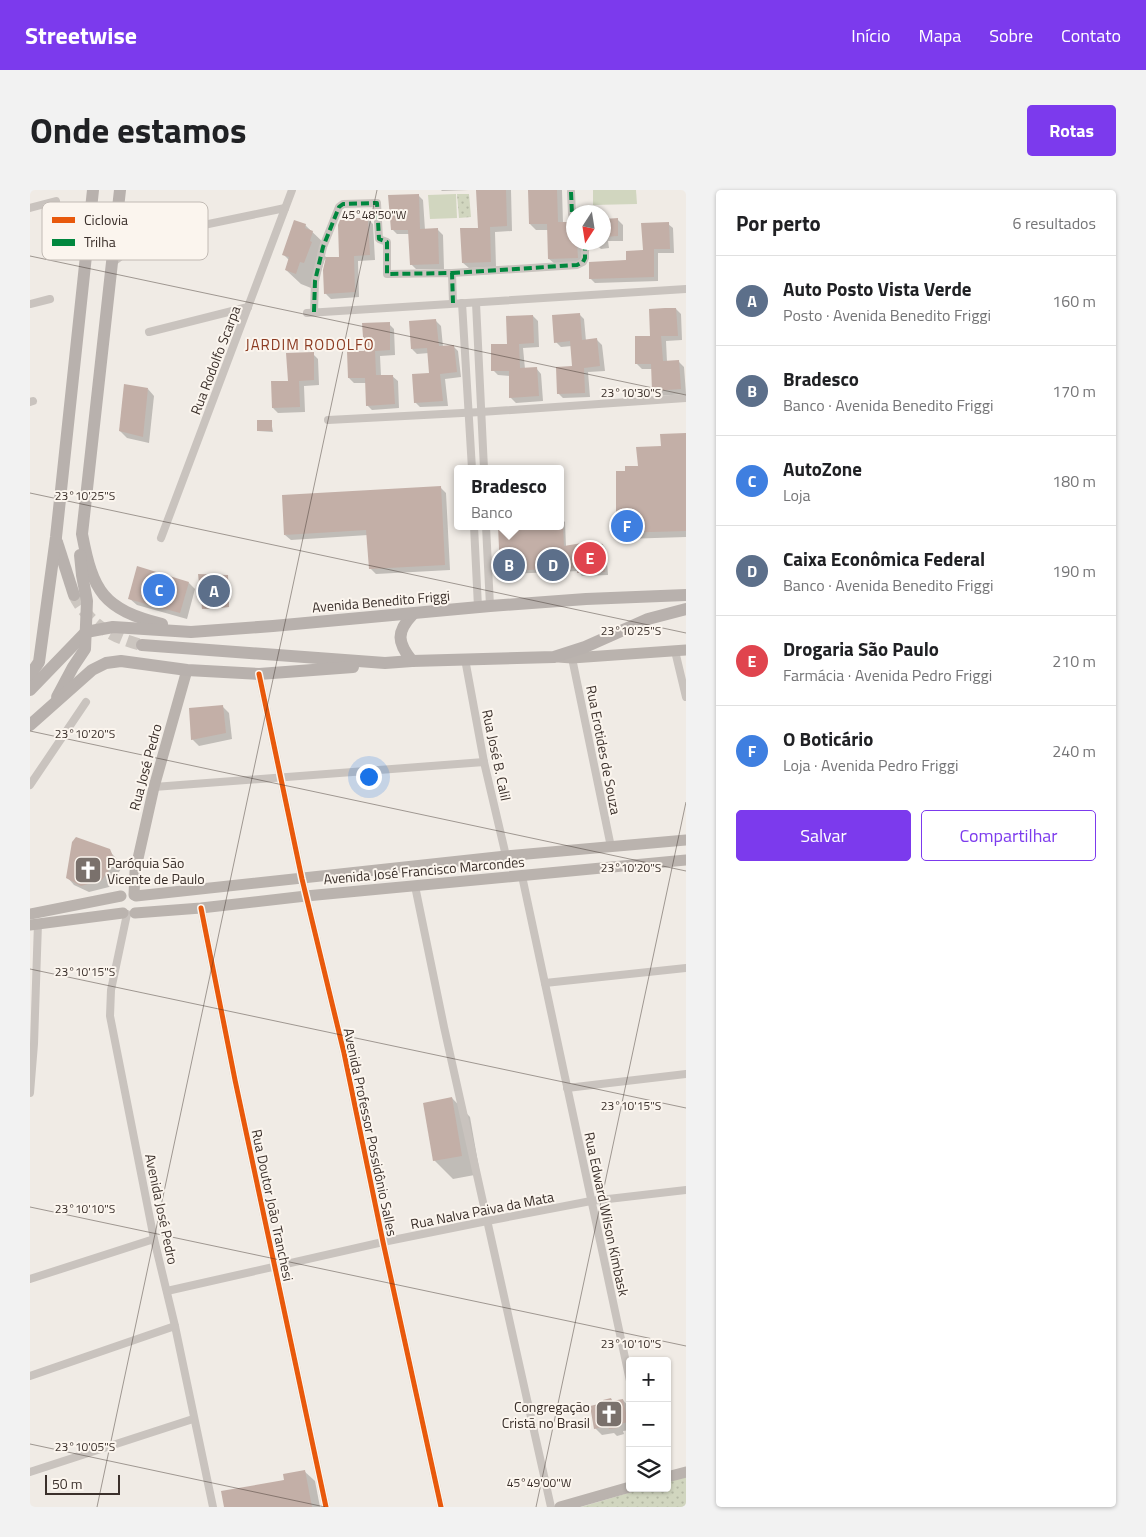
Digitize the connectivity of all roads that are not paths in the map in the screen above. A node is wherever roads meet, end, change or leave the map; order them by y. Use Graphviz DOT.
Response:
graph roads {
  1 [pos="292,190"];
  2 [pos="570,192"];
  3 [pos="56,201"];
  4 [pos="52,202"];
  5 [pos="571,205"];
  6 [pos="285,208"];
  7 [pos="208,224"];
  8 [pos="585,250"];
  9 [pos="86,260"];
  10 [pos="112,260"];
  11 [pos="116,260"];
  12 [pos="111,264"];
  13 [pos="452,273"];
  14 [pos="686,289"];
  15 [pos="50,299"];
  16 [pos="453,303"];
  17 [pos="462,303"];
  18 [pos="476,303"];
  19 [pos="30,304"];
  20 [pos="248,307"];
  21 [pos="149,332"];
  22 [pos="686,398"];
  23 [pos="469,412"];
  24 [pos="481,412"];
  25 [pos="328,420"];
  26 [pos="472,465"];
  27 [pos="484,465"];
  28 [pos="474,530"];
  29 [pos="486,530"];
  30 [pos="82,534"];
  31 [pos="56,537"];
  32 [pos="162,538"];
  33 [pos="74,595"];
  34 [pos="686,596"];
  35 [pos="484,606"];
  36 [pos="686,609"];
  37 [pos="413,614"];
  38 [pos="86,632"];
  39 [pos="191,632"];
  40 [pos="142,645"];
  41 [pos="681,651"];
  42 [pos="554,657"];
  43 [pos="572,658"];
  44 [pos="465,659"];
  45 [pos="412,661"];
  46 [pos="385,663"];
  47 [pos="187,670"];
  48 [pos="259,674"];
  49 [pos="30,675"];
  50 [pos="30,690"];
  51 [pos="686,697"];
  52 [pos="86,702"];
  53 [pos="54,703"];
  54 [pos="30,725"];
  55 [pos="484,762"];
  56 [pos="281,778"];
  57 [pos="30,784"];
  58 [pos="154,787"];
  59 [pos="686,840"];
  60 [pos="611,847"];
  61 [pos="506,856"];
  62 [pos="686,860"];
  63 [pos="522,876"];
  64 [pos="302,879"];
  65 [pos="415,886"];
  66 [pos="129,895"];
  67 [pos="306,896"];
  68 [pos="201,908"];
  69 [pos="128,913"];
  70 [pos="33,920"];
  71 [pos="686,968"];
  72 [pos="545,983"];
  73 [pos="686,1074"];
  74 [pos="567,1088"];
  75 [pos="30,1093"];
  76 [pos="686,1190"];
  77 [pos="592,1201"];
  78 [pos="487,1221"];
  79 [pos="154,1238"];
  80 [pos="382,1242"];
  81 [pos="275,1267"];
  82 [pos="30,1279"];
  83 [pos="167,1291"];
  84 [pos="174,1326"];
  85 [pos="626,1363"];
  86 [pos="30,1376"];
  87 [pos="193,1419"];
  88 [pos="30,1472"];
  89 [pos="686,1472"];
  90 [pos="671,1476"];
  91 [pos="626,1488"];
  92 [pos="213,1507"];
  93 [pos="326,1507"];
  94 [pos="441,1507"];
  95 [pos="551,1507"];
  96 [pos="560,1507"];
  1 -- 6 [label="street, Rua Rodolfo Scarpa"];
  2 -- 5 [label="street"];
  3 -- 4 [label="street"];
  6 -- 7 [label="street"];
  6 -- 20 [label="street, Rua Rodolfo Scarpa"];
  8 -- 13 [label="street"];
  9 -- 31 [label="main road"];
  10 -- 12 [label="main road"];
  11 -- 12 [label="street"];
  12 -- 30 [label="main road"];
  13 -- 16 [label="street"];
  13 -- 16 [label="street"];
  14 -- 18 [label="street"];
  15 -- 19 [label="street"];
  16 -- 17 [label="street"];
  17 -- 18 [label="street"];
  17 -- 23 [label="street"];
  18 -- 24 [label="street"];
  20 -- 21 [label="street"];
  20 -- 32 [label="street, Rua Rodolfo Scarpa"];
  22 -- 24 [label="street"];
  23 -- 24 [label="street"];
  23 -- 25 [label="street"];
  23 -- 26 [label="street"];
  24 -- 27 [label="street"];
  28 -- 35 [label="street"];
  29 -- 35 [label="street"];
  30 -- 38 [label="main road"];
  30 -- 39 [label="main road"];
  31 -- 33 [label="main road"];
  31 -- 49 [label="main road"];
  34 -- 35 [label="main road, Avenida Benedito Friggi"];
  35 -- 37 [label="main road, Avenida Benedito Friggi"];
  36 -- 42 [label="main road"];
  37 -- 39 [label="main road, Avenida Benedito Friggi"];
  37 -- 45 [label="main road"];
  38 -- 39 [label="main road"];
  38 -- 50 [label="main road"];
  38 -- 53 [label="main road"];
  40 -- 46 [label="main road"];
  41 -- 43 [label="street"];
  41 -- 51 [label="street"];
  42 -- 43 [label="street"];
  42 -- 44 [label="main road"];
  43 -- 60 [label="street, Rua Erotides de Souza"];
  44 -- 45 [label="main road"];
  44 -- 55 [label="street, Rua José B. Calil"];
  45 -- 46 [label="main road"];
  46 -- 48 [label="main road"];
  47 -- 48 [label="main road"];
  47 -- 53 [label="main road"];
  47 -- 58 [label="street, Rua José Pedro"];
  48 -- 56 [label="street, Avenida Professor Possidônio Salles"];
  52 -- 57 [label="street"];
  53 -- 54 [label="main road"];
  55 -- 56 [label="street"];
  55 -- 61 [label="street, Rua José B. Calil"];
  56 -- 58 [label="street"];
  56 -- 64 [label="street, Avenida Professor Possidônio Salles"];
  58 -- 66 [label="street, Rua José Pedro"];
  59 -- 60 [label="street, Avenida José Francisco Marcondes"];
  60 -- 61 [label="street, Avenida José Francisco Marcondes"];
  61 -- 64 [label="street, Avenida José Francisco Marcondes"];
  62 -- 63 [label="street, Avenida José Francisco Marcondes"];
  63 -- 65 [label="street, Avenida José Francisco Marcondes"];
  63 -- 72 [label="street, Rua Edward Wilson Kimbask"];
  64 -- 66 [label="street, Avenida José Francisco Marcondes"];
  64 -- 67 [label="street, Avenida Professor Possidônio Salles"];
  65 -- 67 [label="street, Avenida José Francisco Marcondes"];
  65 -- 78 [label="street"];
  66 -- 69 [label="street"];
  66 -- 69 [label="street"];
  66 -- 70 [label="street, Avenida José Francisco Marcondes"];
  67 -- 68 [label="street, Avenida José Francisco Marcondes"];
  67 -- 80 [label="street, Avenida Professor Possidônio Salles"];
  68 -- 69 [label="street, Avenida José Francisco Marcondes"];
  68 -- 81 [label="street, Rua Doutor João Tranchesi"];
  69 -- 70 [label="street, Avenida José Francisco Marcondes"];
  69 -- 79 [label="street, Avenida José Pedro"];
  70 -- 75 [label="street"];
  71 -- 72 [label="street"];
  72 -- 74 [label="street, Rua Edward Wilson Kimbask"];
  73 -- 74 [label="street"];
  74 -- 77 [label="street, Rua Edward Wilson Kimbask"];
  76 -- 77 [label="street, Rua Nalva Paiva da Mata"];
  77 -- 78 [label="street, Rua Nalva Paiva da Mata"];
  77 -- 85 [label="street, Rua Edward Wilson Kimbask"];
  78 -- 80 [label="street, Rua Nalva Paiva da Mata"];
  78 -- 95 [label="street"];
  79 -- 82 [label="street"];
  79 -- 83 [label="street, Avenida José Pedro"];
  80 -- 81 [label="street, Rua Nalva Paiva da Mata"];
  80 -- 94 [label="street, Avenida Professor Possidônio Salles"];
  81 -- 83 [label="street, Rua Nalva Paiva da Mata"];
  81 -- 93 [label="street, Rua Doutor João Tranchesi"];
  83 -- 84 [label="street, Avenida José Pedro"];
  84 -- 86 [label="street"];
  84 -- 87 [label="street, Avenida José Pedro"];
  87 -- 88 [label="street"];
  87 -- 92 [label="street, Avenida José Pedro"];
  89 -- 90 [label="street"];
  91 -- 96 [label="street"];
}
